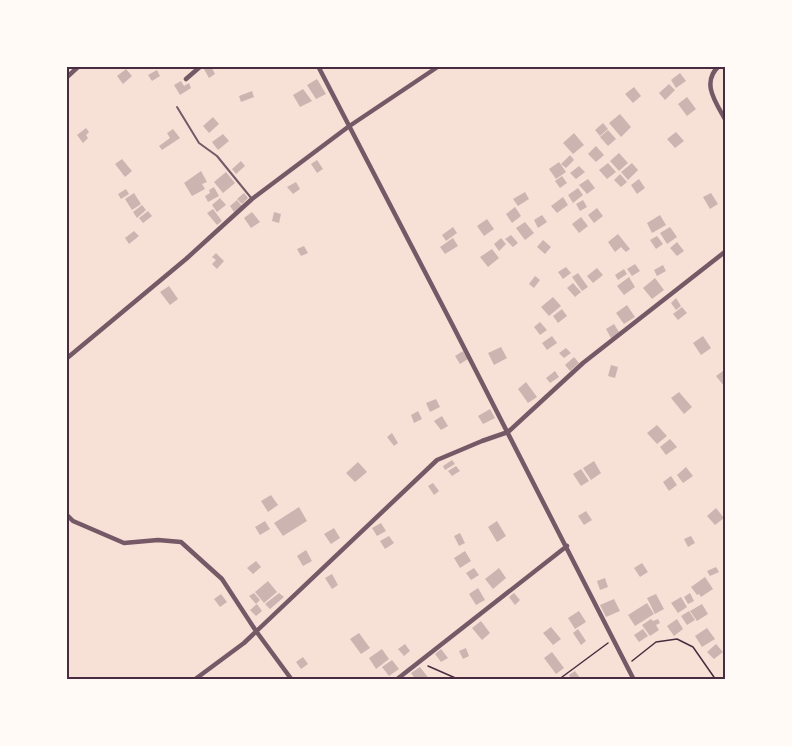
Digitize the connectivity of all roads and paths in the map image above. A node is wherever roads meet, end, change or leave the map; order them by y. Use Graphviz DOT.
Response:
graph roads {
  1 [pos="79,66"];
  2 [pos="201,66"];
  3 [pos="318,66"];
  4 [pos="439,66"];
  5 [pos="719,66"];
  6 [pos="66,78"];
  7 [pos="186,78"];
  8 [pos="177,107"];
  9 [pos="726,121"];
  10 [pos="348,127"];
  11 [pos="252,199"];
  12 [pos="726,251"];
  13 [pos="66,358"];
  14 [pos="508,432"];
  15 [pos="66,514"];
  16 [pos="567,546"];
  17 [pos="256,631"];
  18 [pos="613,639"];
  19 [pos="419,662"];
  20 [pos="627,666"];
  21 [pos="194,680"];
  22 [pos="292,680"];
  23 [pos="396,680"];
  24 [pos="460,680"];
  25 [pos="558,680"];
  26 [pos="634,680"];
  27 [pos="716,680"];
  1 -- 6 [label="street"];
  2 -- 7 [label="street"];
  3 -- 10 [label="street"];
  4 -- 10 [label="street"];
  5 -- 9 [label="street"];
  8 -- 11 [label="lane"];
  10 -- 11 [label="street"];
  10 -- 14 [label="street"];
  11 -- 13 [label="street"];
  12 -- 14 [label="street"];
  14 -- 16 [label="street"];
  14 -- 17 [label="street"];
  15 -- 17 [label="street"];
  16 -- 18 [label="street"];
  16 -- 19 [label="street"];
  17 -- 21 [label="street"];
  17 -- 22 [label="street"];
  18 -- 20 [label="street"];
  18 -- 25 [label="path"];
  19 -- 23 [label="street"];
  19 -- 24 [label="path"];
  20 -- 26 [label="street"];
  20 -- 27 [label="path"];
}
